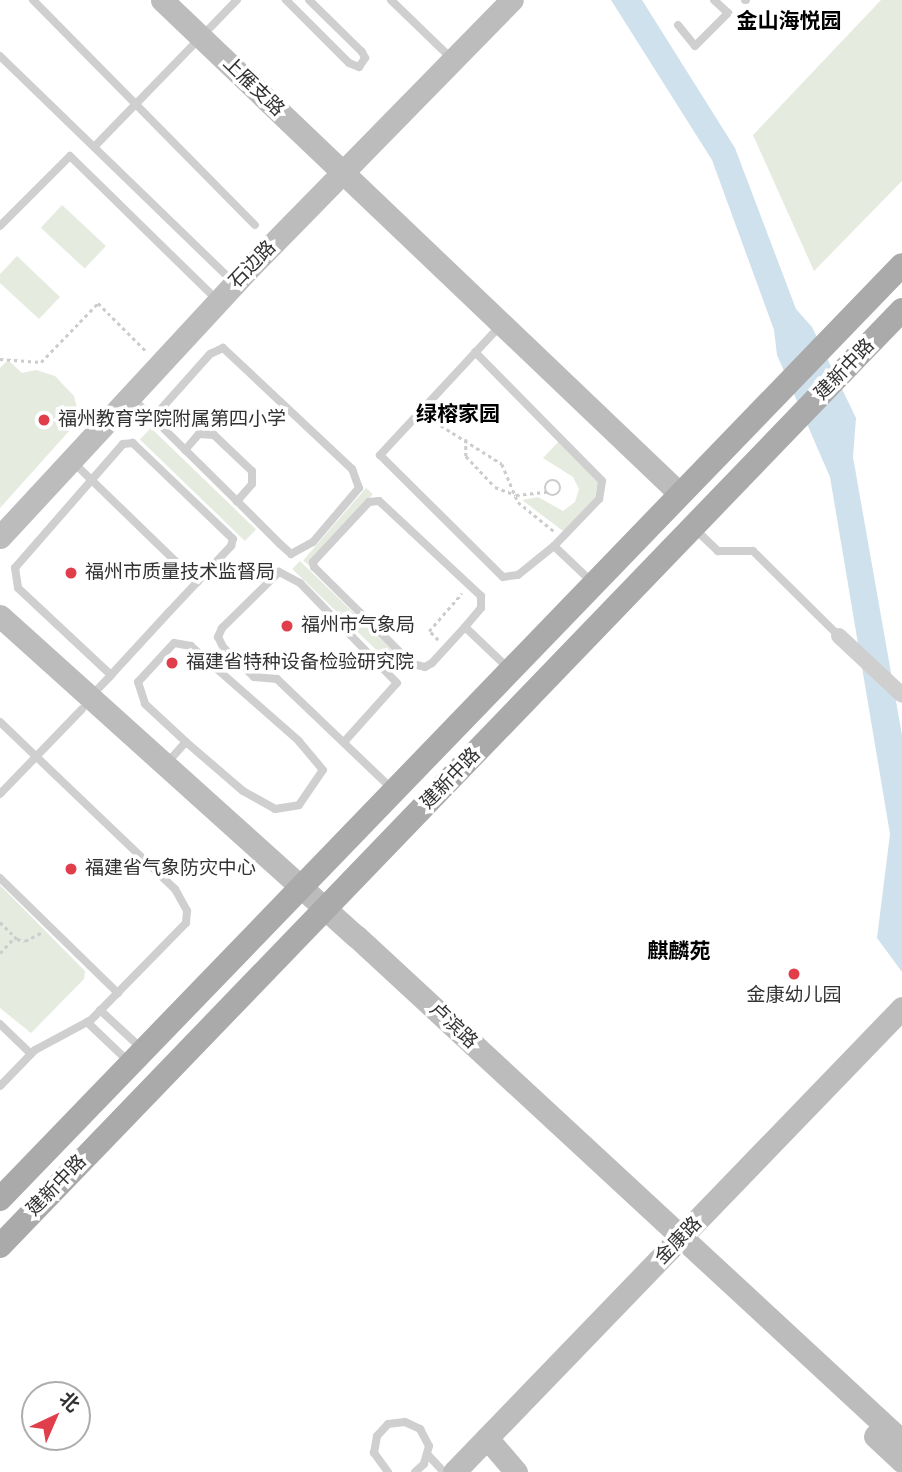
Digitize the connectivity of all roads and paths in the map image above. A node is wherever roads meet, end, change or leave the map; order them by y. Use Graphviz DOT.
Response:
graph roads {
  1 [pos="33,0"];
  2 [pos="162,0"];
  3 [pos="237,0"];
  4 [pos="286,0"];
  5 [pos="309,0"];
  6 [pos="391,0"];
  7 [pos="512,0"];
  8 [pos="714,0"];
  9 [pos="678,24"];
  10 [pos="199,35"];
  11 [pos="0,56"];
  12 [pos="453,60"];
  13 [pos="134,103"];
  14 [pos="94,147"];
  15 [pos="344,174"];
  16 [pos="255,225"];
  17 [pos="0,226"];
  18 [pos="902,265"];
  19 [pos="235,284"];
  20 [pos="218,301"];
  21 [pos="902,310"];
  22 [pos="501,324"];
  23 [pos="475,352"];
  24 [pos="0,359"];
  25 [pos="159,365"];
  26 [pos="130,396"];
  27 [pos="417,412"];
  28 [pos="153,418"];
  29 [pos="466,439"];
  30 [pos="185,450"];
  31 [pos="71,460"];
  32 [pos="91,480"];
  33 [pos="547,492"];
  34 [pos="679,493"];
  35 [pos="516,495"];
  36 [pos="237,501"];
  37 [pos="694,528"];
  38 [pos="0,537"];
  39 [pos="564,537"];
  40 [pos="554,546"];
  41 [pos="197,582"];
  42 [pos="594,584"];
  43 [pos="469,585"];
  44 [pos="0,616"];
  45 [pos="465,627"];
  46 [pos="0,636"];
  47 [pos="839,636"];
  48 [pos="446,648"];
  49 [pos="510,670"];
  50 [pos="111,675"];
  51 [pos="902,695"];
  52 [pos="86,703"];
  53 [pos="0,722"];
  54 [pos="186,742"];
  55 [pos="344,742"];
  56 [pos="36,755"];
  57 [pos="166,765"];
  58 [pos="394,790"];
  59 [pos="0,794"];
  60 [pos="0,878"];
  61 [pos="295,892"];
  62 [pos="320,914"];
  63 [pos="0,922"];
  64 [pos="49,925"];
  65 [pos="15,937"];
  66 [pos="0,953"];
  67 [pos="118,993"];
  68 [pos="902,1008"];
  69 [pos="100,1010"];
  70 [pos="87,1022"];
  71 [pos="0,1024"];
  72 [pos="31,1054"];
  73 [pos="137,1057"];
  74 [pos="0,1086"];
  75 [pos="0,1199"];
  76 [pos="677,1243"];
  77 [pos="0,1246"];
  78 [pos="487,1438"];
  79 [pos="902,1441"];
  80 [pos="428,1455"];
  81 [pos="902,1461"];
  82 [pos="388,1472"];
  83 [pos="415,1472"];
  84 [pos="444,1472"];
  85 [pos="454,1472"];
  86 [pos="516,1472"];
  1 -- 13 [label="lane"];
  2 -- 10 [label="street, 上雁支路"];
  3 -- 10 [label="lane"];
  4 -- 5 [label="lane"];
  6 -- 12 [label="lane"];
  7 -- 12 [label="street, 石边路"];
  8 -- 9 [label="lane"];
  10 -- 13 [label="lane"];
  10 -- 15 [label="street, 上雁支路"];
  11 -- 14 [label="lane"];
  12 -- 15 [label="street, 石边路"];
  13 -- 14 [label="lane"];
  13 -- 16 [label="lane"];
  14 -- 19 [label="lane"];
  15 -- 19 [label="street, 石边路"];
  15 -- 22 [label="street, 上雁支路"];
  17 -- 20 [label="lane"];
  18 -- 34 [label="main road, 建新中路"];
  19 -- 20 [label="street, 石边路"];
  20 -- 25 [label="street, 石边路"];
  21 -- 37 [label="main road, 建新中路"];
  22 -- 23 [label="lane"];
  22 -- 34 [label="street, 上雁支路"];
  23 -- 27 [label="lane"];
  23 -- 39 [label="lane"];
  24 -- 25 [label="path"];
  25 -- 26 [label="street, 石边路"];
  26 -- 28 [label="lane"];
  26 -- 31 [label="street, 石边路"];
  27 -- 29 [label="path"];
  27 -- 40 [label="lane"];
  28 -- 30 [label="lane"];
  28 -- 36 [label="lane"];
  29 -- 35 [label="path"];
  29 -- 35 [label="path"];
  30 -- 36 [label="lane"];
  30 -- 36 [label="lane"];
  31 -- 32 [label="lane"];
  31 -- 38 [label="street, 石边路"];
  32 -- 41 [label="lane"];
  32 -- 41 [label="lane"];
  32 -- 50 [label="lane"];
  33 -- 33 [label="path"];
  33 -- 35 [label="path"];
  34 -- 42 [label="main road, 建新中路"];
  35 -- 39 [label="path"];
  37 -- 47 [label="lane"];
  37 -- 62 [label="main road, 建新中路"];
  39 -- 40 [label="lane"];
  40 -- 42 [label="lane"];
  41 -- 50 [label="lane"];
  42 -- 49 [label="main road, 建新中路"];
  43 -- 45 [label="lane"];
  43 -- 48 [label="path"];
  43 -- 48 [label="lane"];
  44 -- 52 [label="street"];
  45 -- 48 [label="lane"];
  45 -- 49 [label="lane"];
  46 -- 52 [label="street"];
  47 -- 51 [label="street"];
  49 -- 58 [label="main road, 建新中路"];
  50 -- 52 [label="lane"];
  52 -- 56 [label="lane"];
  52 -- 57 [label="street"];
  52 -- 61 [label="street"];
  53 -- 56 [label="lane"];
  54 -- 54 [label="lane"];
  54 -- 57 [label="lane"];
  55 -- 55 [label="lane"];
  55 -- 58 [label="lane"];
  56 -- 59 [label="lane"];
  56 -- 67 [label="lane"];
  57 -- 61 [label="street"];
  58 -- 61 [label="main road, 建新中路"];
  60 -- 64 [label="lane"];
  61 -- 62 [label="street"];
  61 -- 73 [label="main road, 建新中路"];
  62 -- 76 [label="street"];
  62 -- 77 [label="main road, 建新中路"];
  63 -- 65 [label="path"];
  64 -- 65 [label="path"];
  64 -- 67 [label="lane"];
  65 -- 66 [label="path"];
  67 -- 69 [label="lane"];
  68 -- 76 [label="street, 金康路"];
  69 -- 70 [label="lane"];
  69 -- 73 [label="lane"];
  70 -- 72 [label="lane"];
  70 -- 73 [label="lane"];
  71 -- 72 [label="lane"];
  72 -- 74 [label="lane"];
  73 -- 75 [label="main road, 建新中路"];
  76 -- 78 [label="street, 金康路"];
  76 -- 79 [label="street"];
  76 -- 81 [label="street"];
  78 -- 85 [label="street, 金康路"];
  78 -- 86 [label="street"];
  80 -- 82 [label="lane"];
  80 -- 83 [label="lane"];
  80 -- 84 [label="lane"];
}
